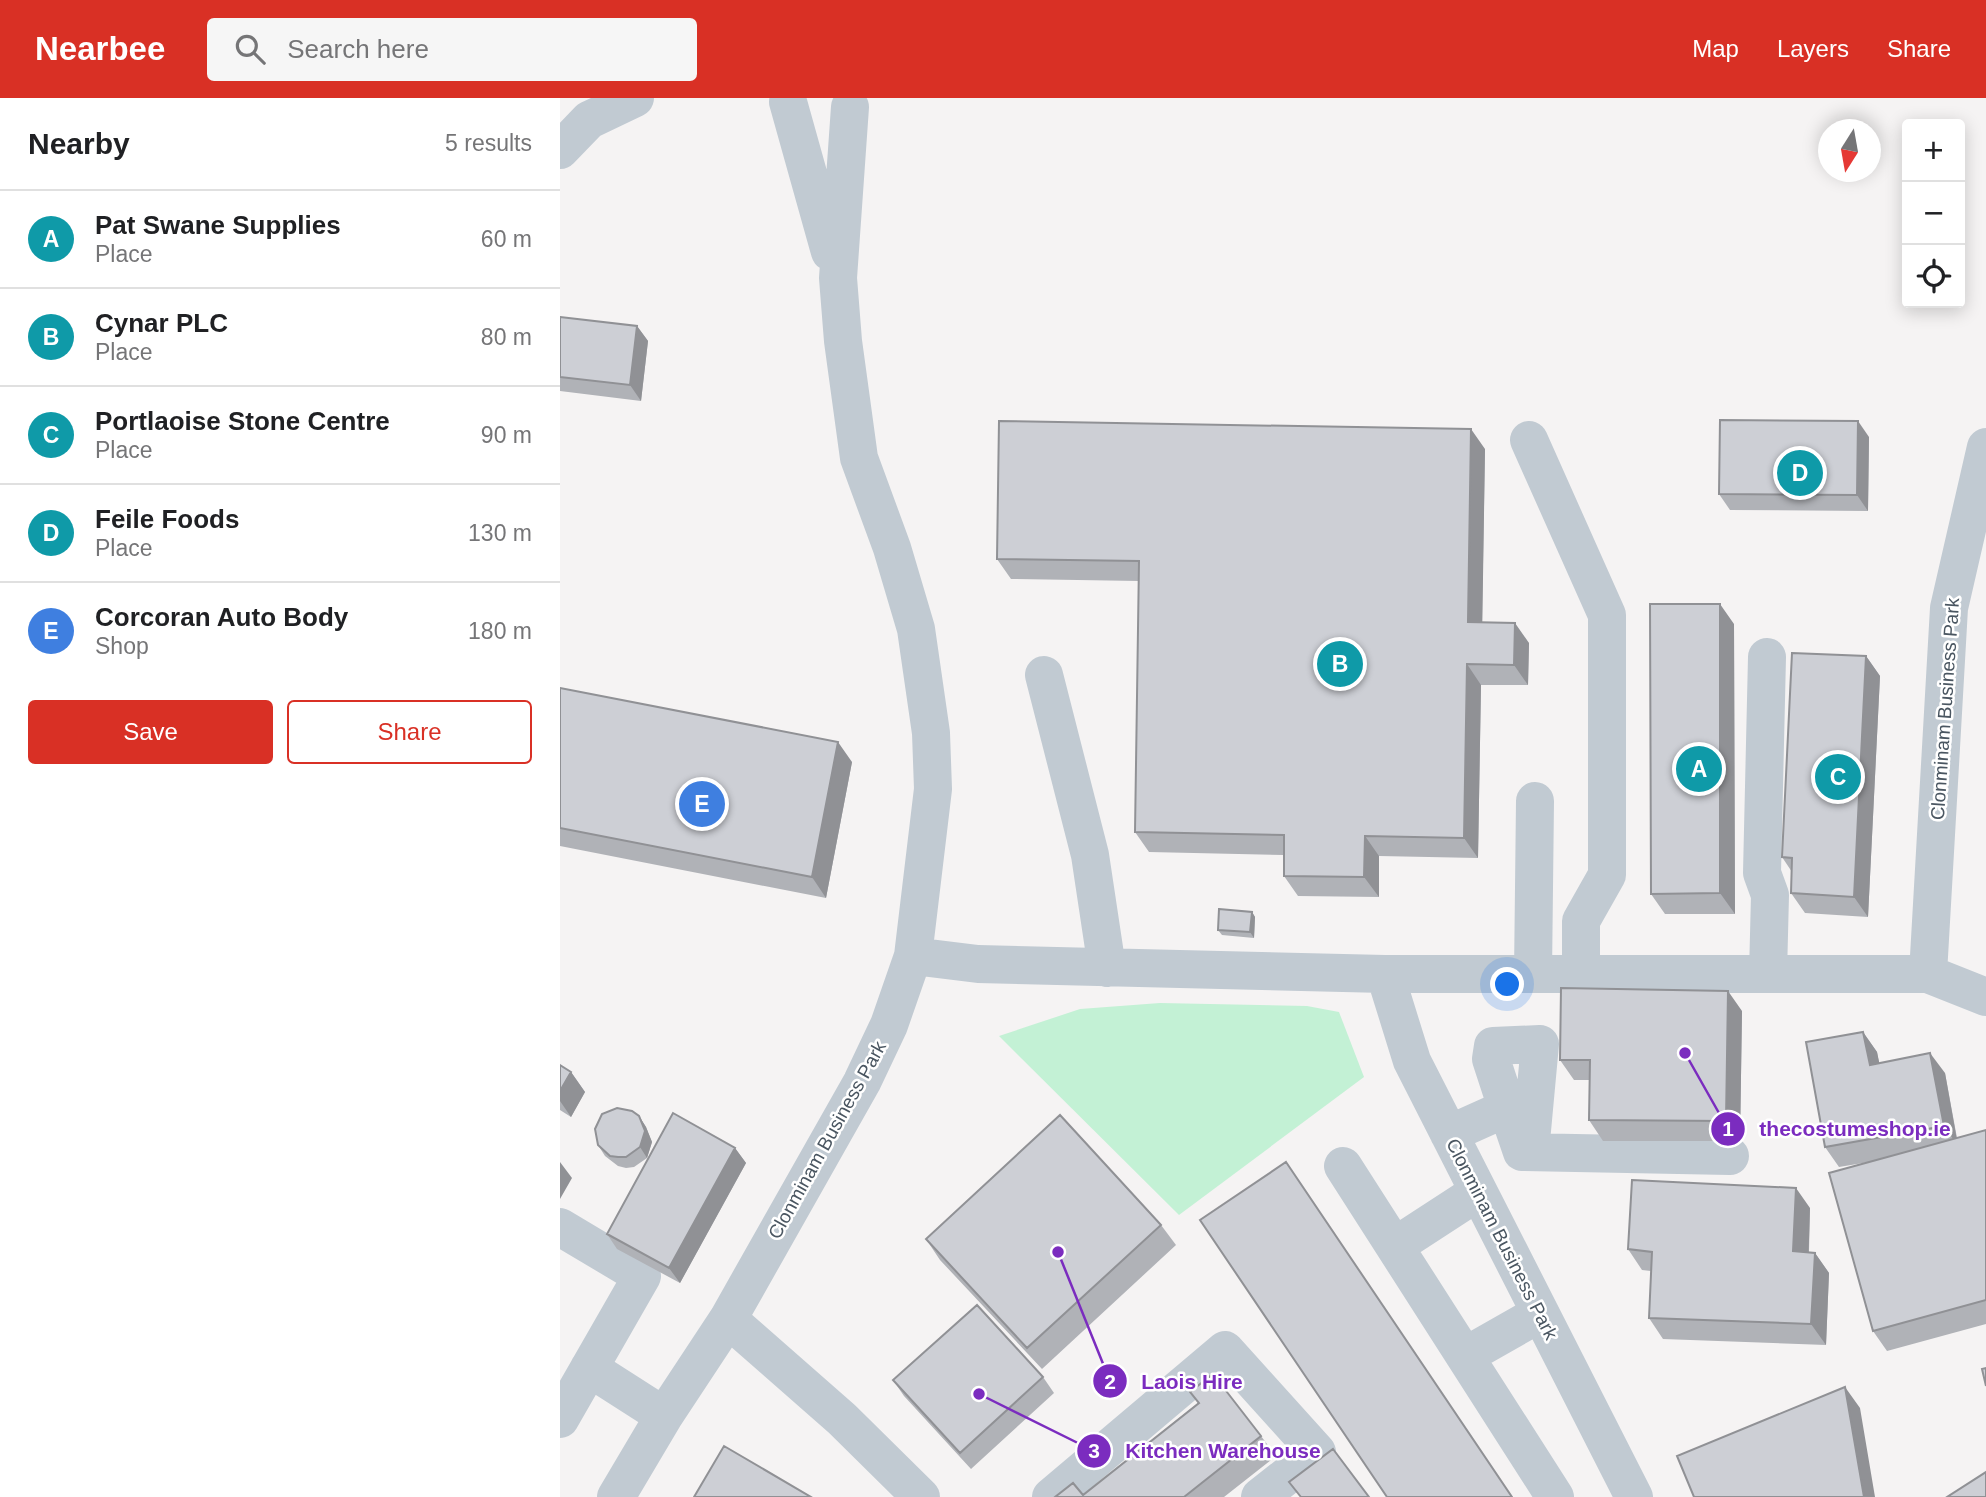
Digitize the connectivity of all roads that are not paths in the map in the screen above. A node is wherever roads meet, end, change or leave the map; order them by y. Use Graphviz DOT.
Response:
graph roads {
  1 [pos="635,98"];
  2 [pos="787,100"];
  3 [pos="855,102"];
  4 [pos="560,150"];
  5 [pos="838,278"];
  6 [pos="1529,440"];
  7 [pos="1986,447"];
  8 [pos="1767,657"];
  9 [pos="1045,675"];
  10 [pos="1535,801"];
  11 [pos="913,956"];
  12 [pos="1107,968"];
  13 [pos="1385,974"];
  14 [pos="1533,974"];
  15 [pos="1581,974"];
  16 [pos="1768,974"];
  17 [pos="1928,974"];
  18 [pos="1986,997"];
  19 [pos="1507,1108"];
  20 [pos="1449,1134"];
  21 [pos="1530,1152"];
  22 [pos="1730,1157"];
  23 [pos="1343,1166"];
  24 [pos="1478,1192"];
  25 [pos="560,1227"];
  26 [pos="1395,1246"];
  27 [pos="1539,1314"];
  28 [pos="728,1320"];
  29 [pos="1465,1356"];
  30 [pos="589,1368"];
  31 [pos="664,1416"];
  32 [pos="560,1419"];
  33 [pos="616,1497"];
  34 [pos="921,1497"];
  35 [pos="1051,1497"];
  36 [pos="1260,1497"];
  37 [pos="1555,1497"];
  38 [pos="1634,1497"];
  1 -- 4 [label="street"];
  2 -- 3 [label="street"];
  2 -- 5 [label="street, Clonminam Business Park"];
  3 -- 5 [label="street, Clonminam Business Park"];
  5 -- 11 [label="street, Clonminam Business Park"];
  6 -- 15 [label="street"];
  7 -- 17 [label="street, Clonminam Business Park"];
  8 -- 16 [label="street"];
  9 -- 12 [label="street"];
  10 -- 14 [label="street"];
  11 -- 12 [label="street"];
  11 -- 28 [label="street, Clonminam Business Park"];
  12 -- 13 [label="street"];
  13 -- 14 [label="street"];
  13 -- 20 [label="street, Clonminam Business Park"];
  14 -- 15 [label="street"];
  15 -- 16 [label="street"];
  16 -- 17 [label="street"];
  17 -- 18 [label="street"];
  19 -- 20 [label="street"];
  19 -- 21 [label="street"];
  19 -- 21 [label="street"];
  20 -- 24 [label="street, Clonminam Business Park"];
  21 -- 22 [label="street"];
  23 -- 26 [label="street"];
  24 -- 26 [label="street"];
  24 -- 27 [label="street, Clonminam Business Park"];
  25 -- 30 [label="street"];
  26 -- 29 [label="street"];
  27 -- 29 [label="street"];
  27 -- 38 [label="street, Clonminam Business Park"];
  28 -- 31 [label="street, Clonminam Business Park"];
  28 -- 34 [label="street"];
  29 -- 37 [label="street"];
  30 -- 31 [label="street"];
  30 -- 32 [label="street"];
  31 -- 33 [label="street, Clonminam Business Park"];
  35 -- 36 [label="street"];
}
